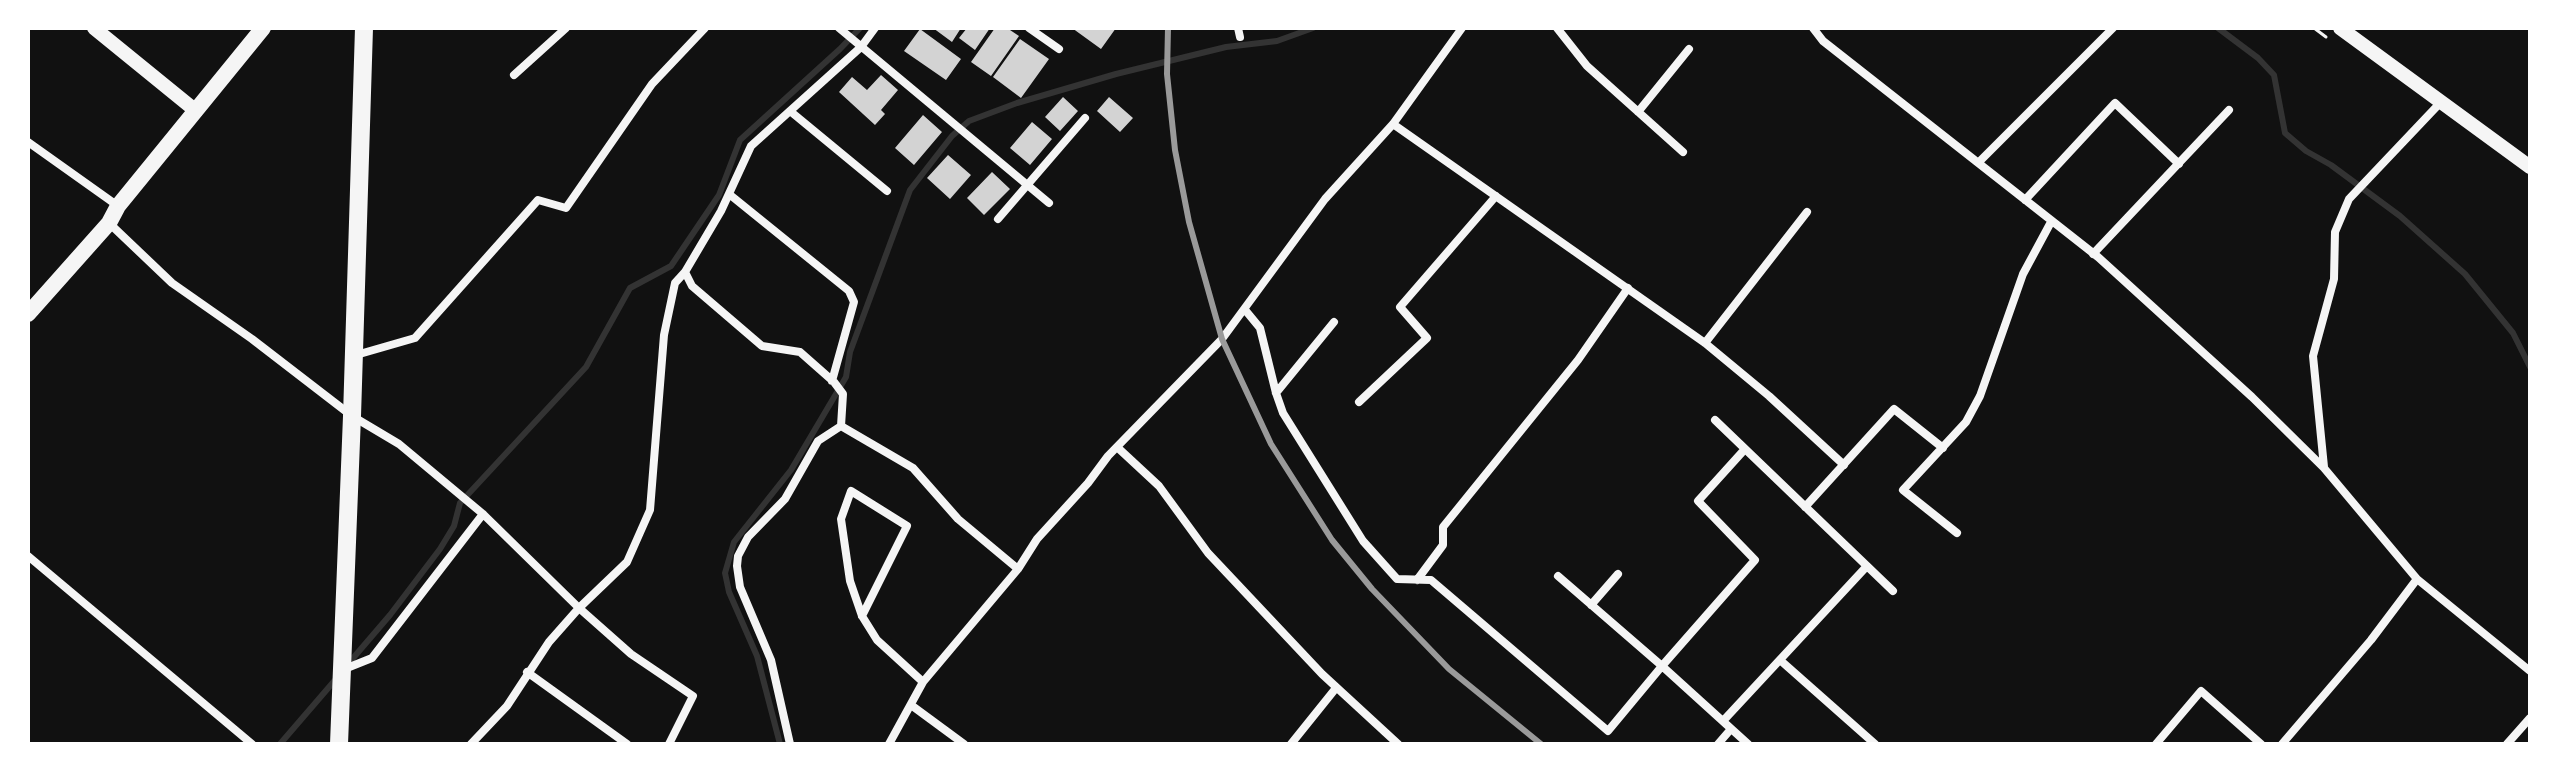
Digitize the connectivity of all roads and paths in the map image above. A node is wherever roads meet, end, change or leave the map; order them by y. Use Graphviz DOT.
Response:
graph roads {
  1 [pos="94,28"];
  2 [pos="263,28"];
  3 [pos="364,28"];
  4 [pos="566,28"];
  5 [pos="705,28"];
  6 [pos="839,28"];
  7 [pos="875,28"];
  8 [pos="1029,28"];
  9 [pos="1462,28"];
  10 [pos="1557,28"];
  11 [pos="1813,28"];
  12 [pos="2113,28"];
  13 [pos="2340,28"];
  14 [pos="861,47"];
  15 [pos="1059,49"];
  16 [pos="1689,49"];
  17 [pos="514,75"];
  18 [pos="2441,102"];
  19 [pos="2229,110"];
  20 [pos="196,111"];
  21 [pos="790,111"];
  22 [pos="1638,112"];
  23 [pos="1085,118"];
  24 [pos="1393,124"];
  25 [pos="28,142"];
  26 [pos="1683,152"];
  27 [pos="1979,162"];
  28 [pos="2179,164"];
  29 [pos="2530,167"];
  30 [pos="1027,184"];
  31 [pos="887,191"];
  32 [pos="729,194"];
  33 [pos="1496,196"];
  34 [pos="2025,200"];
  35 [pos="1049,203"];
  36 [pos="118,206"];
  37 [pos="1807,212"];
  38 [pos="998,219"];
  39 [pos="2051,222"];
  40 [pos="109,223"];
  41 [pos="2093,254"];
  42 [pos="685,272"];
  43 [pos="1628,288"];
  44 [pos="1246,311"];
  45 [pos="28,314"];
  46 [pos="1334,322"];
  47 [pos="1705,343"];
  48 [pos="354,356"];
  49 [pos="832,381"];
  50 [pos="1276,393"];
  51 [pos="1359,402"];
  52 [pos="352,416"];
  53 [pos="1715,420"];
  54 [pos="841,426"];
  55 [pos="1117,447"];
  56 [pos="1943,448"];
  57 [pos="1745,449"];
  58 [pos="1844,465"];
  59 [pos="2324,468"];
  60 [pos="1805,507"];
  61 [pos="483,514"];
  62 [pos="1957,533"];
  63 [pos="28,556"];
  64 [pos="1867,566"];
  65 [pos="1018,569"];
  66 [pos="1618,574"];
  67 [pos="1558,576"];
  68 [pos="2417,579"];
  69 [pos="1417,580"];
  70 [pos="1893,591"];
  71 [pos="1591,605"];
  72 [pos="579,608"];
  73 [pos="862,616"];
  74 [pos="1780,660"];
  75 [pos="1662,666"];
  76 [pos="342,670"];
  77 [pos="2530,671"];
  78 [pos="527,672"];
  79 [pos="923,682"];
  80 [pos="1336,688"];
  81 [pos="911,705"];
  82 [pos="2530,718"];
  83 [pos="1723,721"];
  84 [pos="1731,729"];
  85 [pos="252,744"];
  86 [pos="339,744"];
  87 [pos="471,744"];
  88 [pos="627,744"];
  89 [pos="669,744"];
  90 [pos="790,744"];
  91 [pos="889,744"];
  92 [pos="964,744"];
  93 [pos="1291,744"];
  94 [pos="1398,744"];
  95 [pos="1718,744"];
  96 [pos="1748,744"];
  97 [pos="1875,744"];
  98 [pos="2156,744"];
  99 [pos="2261,744"];
  100 [pos="2282,744"];
  101 [pos="2507,744"];
  1 -- 20 [label="street"];
  2 -- 20 [label="main road"];
  3 -- 48 [label="highway"];
  4 -- 17 [label="street"];
  5 -- 48 [label="street"];
  6 -- 14 [label="street"];
  7 -- 14 [label="street"];
  8 -- 15 [label="street"];
  9 -- 24 [label="street"];
  10 -- 22 [label="street"];
  11 -- 27 [label="street"];
  12 -- 27 [label="street"];
  13 -- 18 [label="street"];
  14 -- 21 [label="street"];
  14 -- 30 [label="street"];
  16 -- 22 [label="street"];
  18 -- 29 [label="street"];
  18 -- 59 [label="street"];
  19 -- 28 [label="street"];
  20 -- 36 [label="main road"];
  21 -- 31 [label="street"];
  21 -- 32 [label="street"];
  22 -- 26 [label="street"];
  23 -- 30 [label="street"];
  24 -- 33 [label="street"];
  24 -- 44 [label="street"];
  25 -- 36 [label="street"];
  27 -- 34 [label="street"];
  28 -- 34 [label="street"];
  28 -- 41 [label="street"];
  30 -- 35 [label="street"];
  30 -- 38 [label="street"];
  32 -- 42 [label="street"];
  32 -- 49 [label="street"];
  33 -- 43 [label="street"];
  33 -- 51 [label="street"];
  34 -- 39 [label="street"];
  36 -- 40 [label="main road"];
  37 -- 47 [label="street"];
  39 -- 41 [label="street"];
  39 -- 56 [label="street"];
  40 -- 45 [label="main road"];
  40 -- 52 [label="street"];
  41 -- 59 [label="street"];
  42 -- 49 [label="street"];
  42 -- 72 [label="street"];
  43 -- 47 [label="street"];
  43 -- 69 [label="street"];
  44 -- 50 [label="street"];
  44 -- 55 [label="street"];
  46 -- 50 [label="street"];
  47 -- 58 [label="street"];
  48 -- 52 [label="highway"];
  49 -- 54 [label="street"];
  50 -- 69 [label="street"];
  52 -- 61 [label="street"];
  52 -- 76 [label="highway"];
  53 -- 57 [label="street"];
  54 -- 65 [label="street"];
  54 -- 90 [label="street"];
  55 -- 65 [label="street"];
  55 -- 80 [label="street"];
  56 -- 58 [label="street"];
  56 -- 62 [label="street"];
  57 -- 60 [label="street"];
  57 -- 75 [label="street"];
  58 -- 60 [label="street"];
  59 -- 68 [label="street"];
  60 -- 64 [label="street"];
  61 -- 72 [label="street"];
  61 -- 76 [label="street"];
  63 -- 85 [label="street"];
  64 -- 70 [label="street"];
  64 -- 74 [label="street"];
  65 -- 79 [label="street"];
  66 -- 71 [label="street"];
  67 -- 71 [label="street"];
  68 -- 77 [label="street"];
  68 -- 100 [label="street"];
  69 -- 75 [label="street"];
  71 -- 75 [label="street"];
  72 -- 78 [label="street"];
  72 -- 89 [label="street"];
  73 -- 73 [label="street"];
  73 -- 79 [label="street"];
  74 -- 83 [label="street"];
  74 -- 97 [label="street"];
  75 -- 83 [label="street"];
  76 -- 86 [label="highway"];
  78 -- 87 [label="street"];
  78 -- 88 [label="street"];
  79 -- 81 [label="street"];
  80 -- 93 [label="street"];
  80 -- 94 [label="street"];
  81 -- 91 [label="street"];
  81 -- 92 [label="street"];
  82 -- 101 [label="street"];
  83 -- 84 [label="street"];
  84 -- 95 [label="street"];
  84 -- 96 [label="street"];
  98 -- 99 [label="street"];
}
